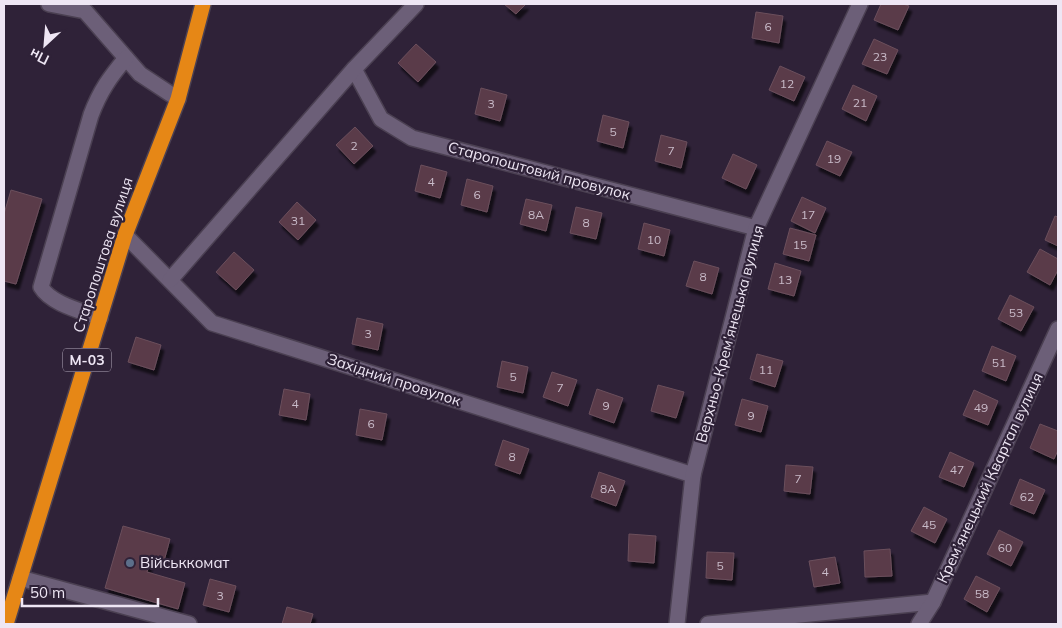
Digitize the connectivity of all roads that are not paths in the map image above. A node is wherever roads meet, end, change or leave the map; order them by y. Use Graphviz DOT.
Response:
graph roads {
  1 [pos="49,4"];
  2 [pos="203,4"];
  3 [pos="416,4"];
  4 [pos="860,4"];
  5 [pos="126,58"];
  6 [pos="354,69"];
  7 [pos="178,99"];
  8 [pos="756,228"];
  9 [pos="125,235"];
  10 [pos="170,280"];
  11 [pos="100,318"];
  12 [pos="1058,329"];
  13 [pos="693,475"];
  14 [pos="20,578"];
  15 [pos="933,602"];
  16 [pos="6,624"];
  17 [pos="189,624"];
  18 [pos="677,624"];
  19 [pos="708,624"];
  20 [pos="919,624"];
  1 -- 5 [label="street"];
  2 -- 7 [label="highway, М-03"];
  3 -- 6 [label="street"];
  4 -- 8 [label="street, Верхньо-Крем’янецька вулиця"];
  5 -- 7 [label="street"];
  5 -- 11 [label="street"];
  6 -- 8 [label="street, Старопоштовий провулок"];
  6 -- 10 [label="street"];
  7 -- 9 [label="highway, Старопоштова вулиця / М-03"];
  8 -- 13 [label="street, Верхньо-Крем’янецька вулиця"];
  9 -- 10 [label="street, Західний провулок"];
  9 -- 11 [label="highway, Старопоштова вулиця / М-03"];
  10 -- 13 [label="street, Західний провулок"];
  11 -- 14 [label="highway, Старопоштова вулиця / М-03"];
  12 -- 15 [label="street, Крем’янецький Квартал вулиця"];
  13 -- 18 [label="street, Верхньо-Крем’янецька вулиця"];
  14 -- 16 [label="highway, Старопоштова вулиця / М-03"];
  14 -- 17 [label="street"];
  15 -- 19 [label="street"];
  15 -- 20 [label="street, Крем’янецький Квартал вулиця"];
}
